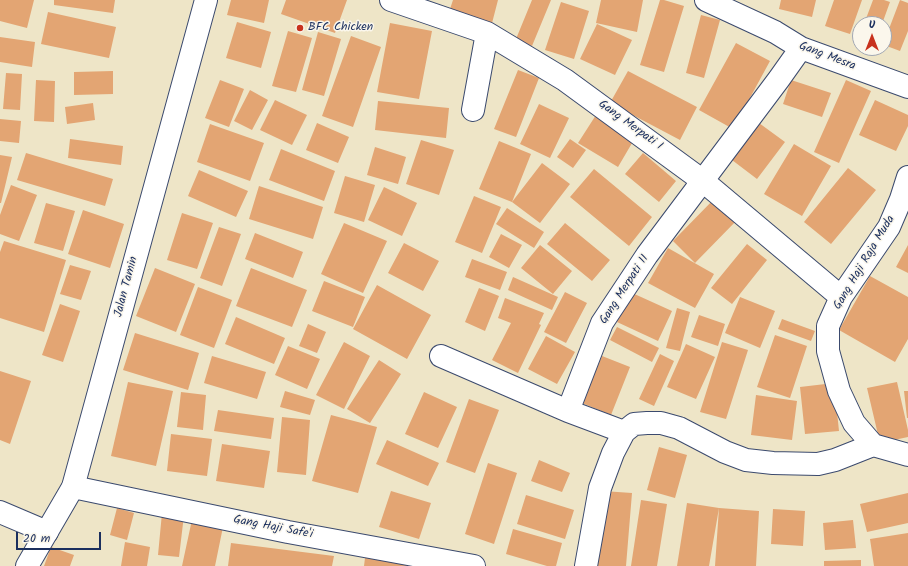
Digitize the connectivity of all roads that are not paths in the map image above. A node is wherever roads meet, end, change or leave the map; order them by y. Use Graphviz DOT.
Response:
graph roads {
  1 [pos="206,0"];
  2 [pos="391,0"];
  3 [pos="706,0"];
  4 [pos="487,33"];
  5 [pos="801,48"];
  6 [pos="908,87"];
  7 [pos="473,110"];
  8 [pos="908,177"];
  9 [pos="703,181"];
  10 [pos="841,297"];
  11 [pos="441,356"];
  12 [pos="568,411"];
  13 [pos="624,432"];
  14 [pos="874,445"];
  15 [pos="908,455"];
  16 [pos="73,487"];
  17 [pos="0,512"];
  18 [pos="47,532"];
  19 [pos="27,566"];
  20 [pos="474,566"];
  21 [pos="586,566"];
  1 -- 16 [label="street, Jalan Tamin"];
  2 -- 4 [label="street, Gang Merpati I"];
  3 -- 5 [label="street, Gang Mesra"];
  4 -- 7 [label="street"];
  4 -- 9 [label="street, Gang Merpati I"];
  5 -- 6 [label="street, Gang Mesra"];
  5 -- 9 [label="street, Gang Merpati II"];
  8 -- 10 [label="street, Gang Haji Raja Muda"];
  9 -- 10 [label="street, Gang Merpati I"];
  9 -- 12 [label="street, Gang Merpati II"];
  10 -- 14 [label="street, Gang Haji Raja Muda"];
  11 -- 12 [label="street"];
  12 -- 13 [label="street"];
  13 -- 14 [label="street"];
  13 -- 21 [label="street"];
  14 -- 15 [label="street"];
  16 -- 18 [label="street, Jalan Tamin"];
  16 -- 20 [label="street, Gang Haji Safe'i"];
  17 -- 18 [label="street"];
  18 -- 19 [label="street, Jalan Tamin"];
}
